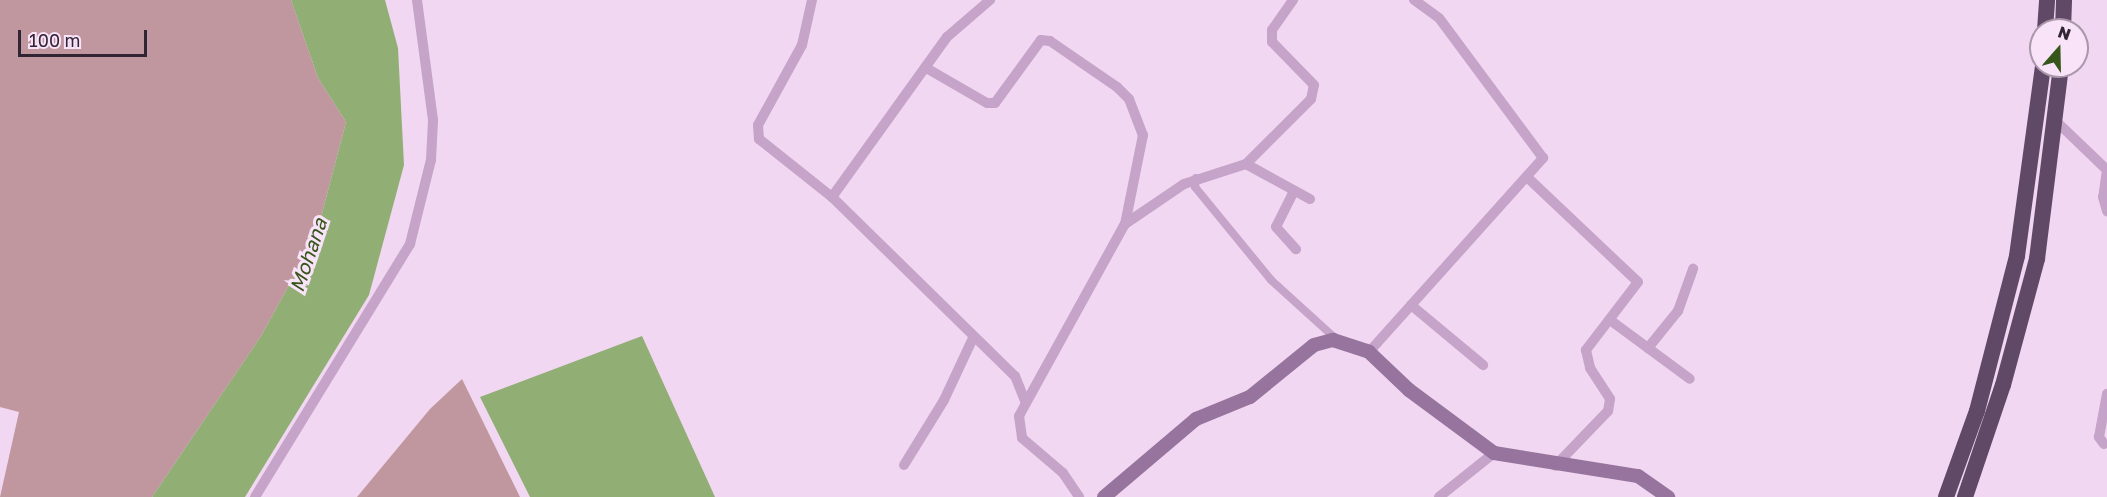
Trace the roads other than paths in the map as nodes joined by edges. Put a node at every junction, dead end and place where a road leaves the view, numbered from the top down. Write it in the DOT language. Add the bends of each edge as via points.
graph roads {
  1 [pos="417,0"];
  2 [pos="812,0"];
  3 [pos="990,0"];
  4 [pos="1293,0"];
  5 [pos="1414,0"];
  6 [pos="2047,0"];
  7 [pos="2064,0"];
  8 [pos="2046,18"];
  9 [pos="2063,18"];
  10 [pos="928,69"];
  11 [pos="2041,78"];
  12 [pos="2060,78"];
  13 [pos="2058,123"];
  14 [pos="1246,164"];
  15 [pos="1196,178"];
  16 [pos="1528,178"];
  17 [pos="1294,191"];
  18 [pos="832,197"];
  19 [pos="1310,199"];
  20 [pos="2107,211"];
  21 [pos="1125,224"];
  22 [pos="1296,249"];
  23 [pos="1693,269"];
  24 [pos="1411,305"];
  25 [pos="1610,320"];
  26 [pos="973,338"];
  27 [pos="1339,341"];
  28 [pos="1648,348"];
  29 [pos="1369,352"];
  30 [pos="1483,365"];
  31 [pos="1690,379"];
  32 [pos="2107,394"];
  33 [pos="1026,404"];
  34 [pos="2104,444"];
  35 [pos="1494,453"];
  36 [pos="904,465"];
  37 [pos="1555,466"];
  38 [pos="255,497"];
  39 [pos="1079,497"];
  40 [pos="1104,497"];
  41 [pos="1439,497"];
  42 [pos="1668,497"];
  43 [pos="1946,497"];
  44 [pos="1965,497"];
  1 -- 38 [label="street" via="433,120 431,160 410,244"];
  2 -- 18 [label="street" via="802,45 758,125 759,139"];
  3 -- 10 [label="street" via="947,37"];
  4 -- 14 [label="street" via="1272,30 1272,42 1314,85 1311,99"];
  5 -- 16 [label="street" via="1439,18 1543,158"];
  6 -- 8 [label="highway"];
  7 -- 9 [label="highway"];
  10 -- 18 [label="street"];
  10 -- 21 [label="street" via="987,103 995,103 1041,40 1050,41 1117,87 1130,99 1143,135"];
  11 -- 43 [label="highway" via="2018,256 1977,411"];
  12 -- 13 [label="highway"];
  13 -- 20 [label="street" via="2107,170 2103,197"];
  13 -- 44 [label="highway" via="2037,259 2003,385"];
  14 -- 15 [label="street"];
  14 -- 17 [label="street"];
  15 -- 21 [label="street"];
  15 -- 27 [label="street" via="1195,187 1271,280"];
  16 -- 24 [label="street"];
  16 -- 25 [label="street" via="1638,282"];
  17 -- 19 [label="street"];
  17 -- 22 [label="street" via="1276,227"];
  18 -- 26 [label="street"];
  21 -- 33 [label="street"];
  23 -- 28 [label="street" via="1678,311"];
  24 -- 29 [label="street"];
  24 -- 30 [label="street"];
  25 -- 28 [label="street"];
  25 -- 37 [label="street" via="1586,350 1590,368 1610,399 1608,411"];
  26 -- 33 [label="street" via="1016,376"];
  26 -- 36 [label="street" via="945,400"];
  27 -- 29 [label="main road"];
  27 -- 40 [label="main road" via="1320,342 1250,397 1196,419"];
  28 -- 31 [label="street"];
  29 -- 35 [label="main road" via="1409,390"];
  32 -- 34 [label="street" via="2099,437"];
  33 -- 39 [label="street" via="1019,416 1022,438 1063,473"];
  35 -- 37 [label="main road"];
  35 -- 41 [label="street"];
  37 -- 42 [label="main road" via="1638,476"];
}
